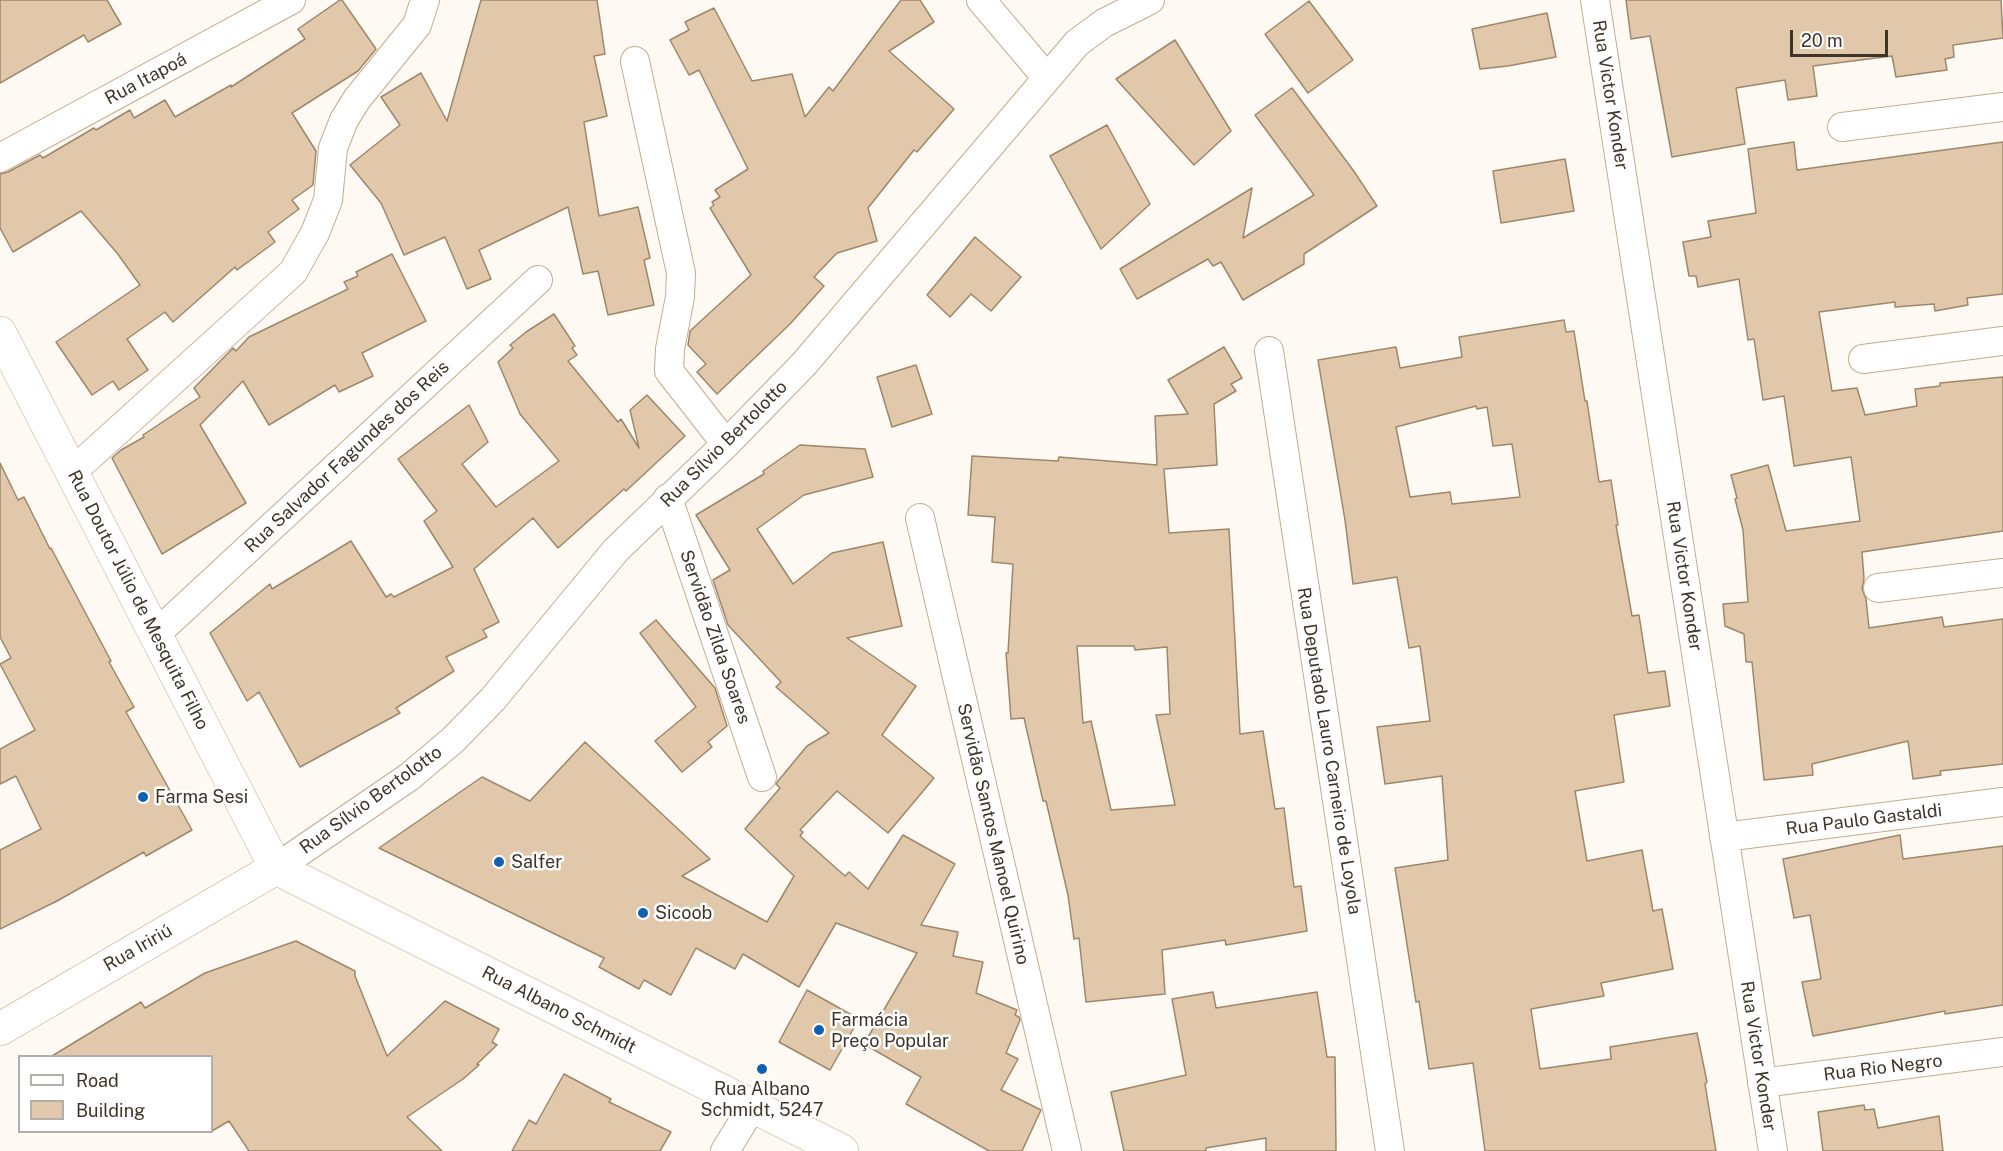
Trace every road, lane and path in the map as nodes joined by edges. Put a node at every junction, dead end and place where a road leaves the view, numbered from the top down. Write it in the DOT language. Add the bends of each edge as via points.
graph roads {
  1 [pos="291,0"];
  2 [pos="425,0"];
  3 [pos="981,0"];
  4 [pos="1150,0"];
  5 [pos="1595,0"];
  6 [pos="635,61"];
  7 [pos="1047,78"];
  8 [pos="2003,107"];
  9 [pos="1842,127"];
  10 [pos="0,158"];
  11 [pos="537,280"];
  12 [pos="0,333"];
  13 [pos="2003,342"];
  14 [pos="1269,351"];
  15 [pos="1863,359"];
  16 [pos="726,444"];
  17 [pos="72,472"];
  18 [pos="668,498"];
  19 [pos="920,518"];
  20 [pos="2003,573"];
  21 [pos="1878,588"];
  22 [pos="156,634"];
  23 [pos="762,777"];
  24 [pos="2003,802"];
  25 [pos="1724,837"];
  26 [pos="276,868"];
  27 [pos="0,1029"];
  28 [pos="2003,1052"];
  29 [pos="1762,1083"];
  30 [pos="752,1107"];
  31 [pos="725,1151"];
  32 [pos="842,1151"];
  33 [pos="1067,1151"];
  34 [pos="1390,1151"];
  35 [pos="1773,1151"];
  1 -- 10 [label="street, Rua Itapoá"];
  2 -- 17 [label="street" via="417,25 344,120 333,148 328,200 293,272"];
  3 -- 7 [label="street"];
  4 -- 7 [label="street, Rua Sílvio Bertolotto" via="1104,23 1077,43"];
  5 -- 25 [label="street, Rua Victor Konder"];
  6 -- 16 [label="street" via="681,273 669,371"];
  7 -- 16 [label="street, Rua Sílvio Bertolotto" via="804,364"];
  8 -- 9 [label="street"];
  11 -- 22 [label="street, Rua Salvador Fagundes dos Reis"];
  12 -- 17 [label="main road, Rua Doutor Júlio de Mesquita Filho"];
  13 -- 15 [label="street"];
  14 -- 34 [label="street, Rua Deputado Lauro Carneiro de Loyola"];
  16 -- 18 [label="street, Rua Sílvio Bertolotto"];
  17 -- 22 [label="main road, Rua Doutor Júlio de Mesquita Filho"];
  18 -- 23 [label="street, Servidão Zilda Soares"];
  18 -- 26 [label="street, Rua Sílvio Bertolotto" via="616,550 493,699 453,740 409,777"];
  19 -- 33 [label="street, Servidão Santos Manoel Quirino"];
  20 -- 21 [label="street"];
  22 -- 26 [label="main road, Rua Doutor Júlio de Mesquita Filho"];
  24 -- 25 [label="street, Rua Paulo Gastaldi"];
  25 -- 29 [label="street, Rua Victor Konder"];
  26 -- 27 [label="main road, Rua Iririú"];
  26 -- 30 [label="main road, Rua Albano Schmidt"];
  28 -- 29 [label="street, Rua Rio Negro"];
  29 -- 35 [label="street, Rua Victor Konder"];
  30 -- 31 [label="street"];
  30 -- 32 [label="main road, Rua Albano Schmidt"];
}
